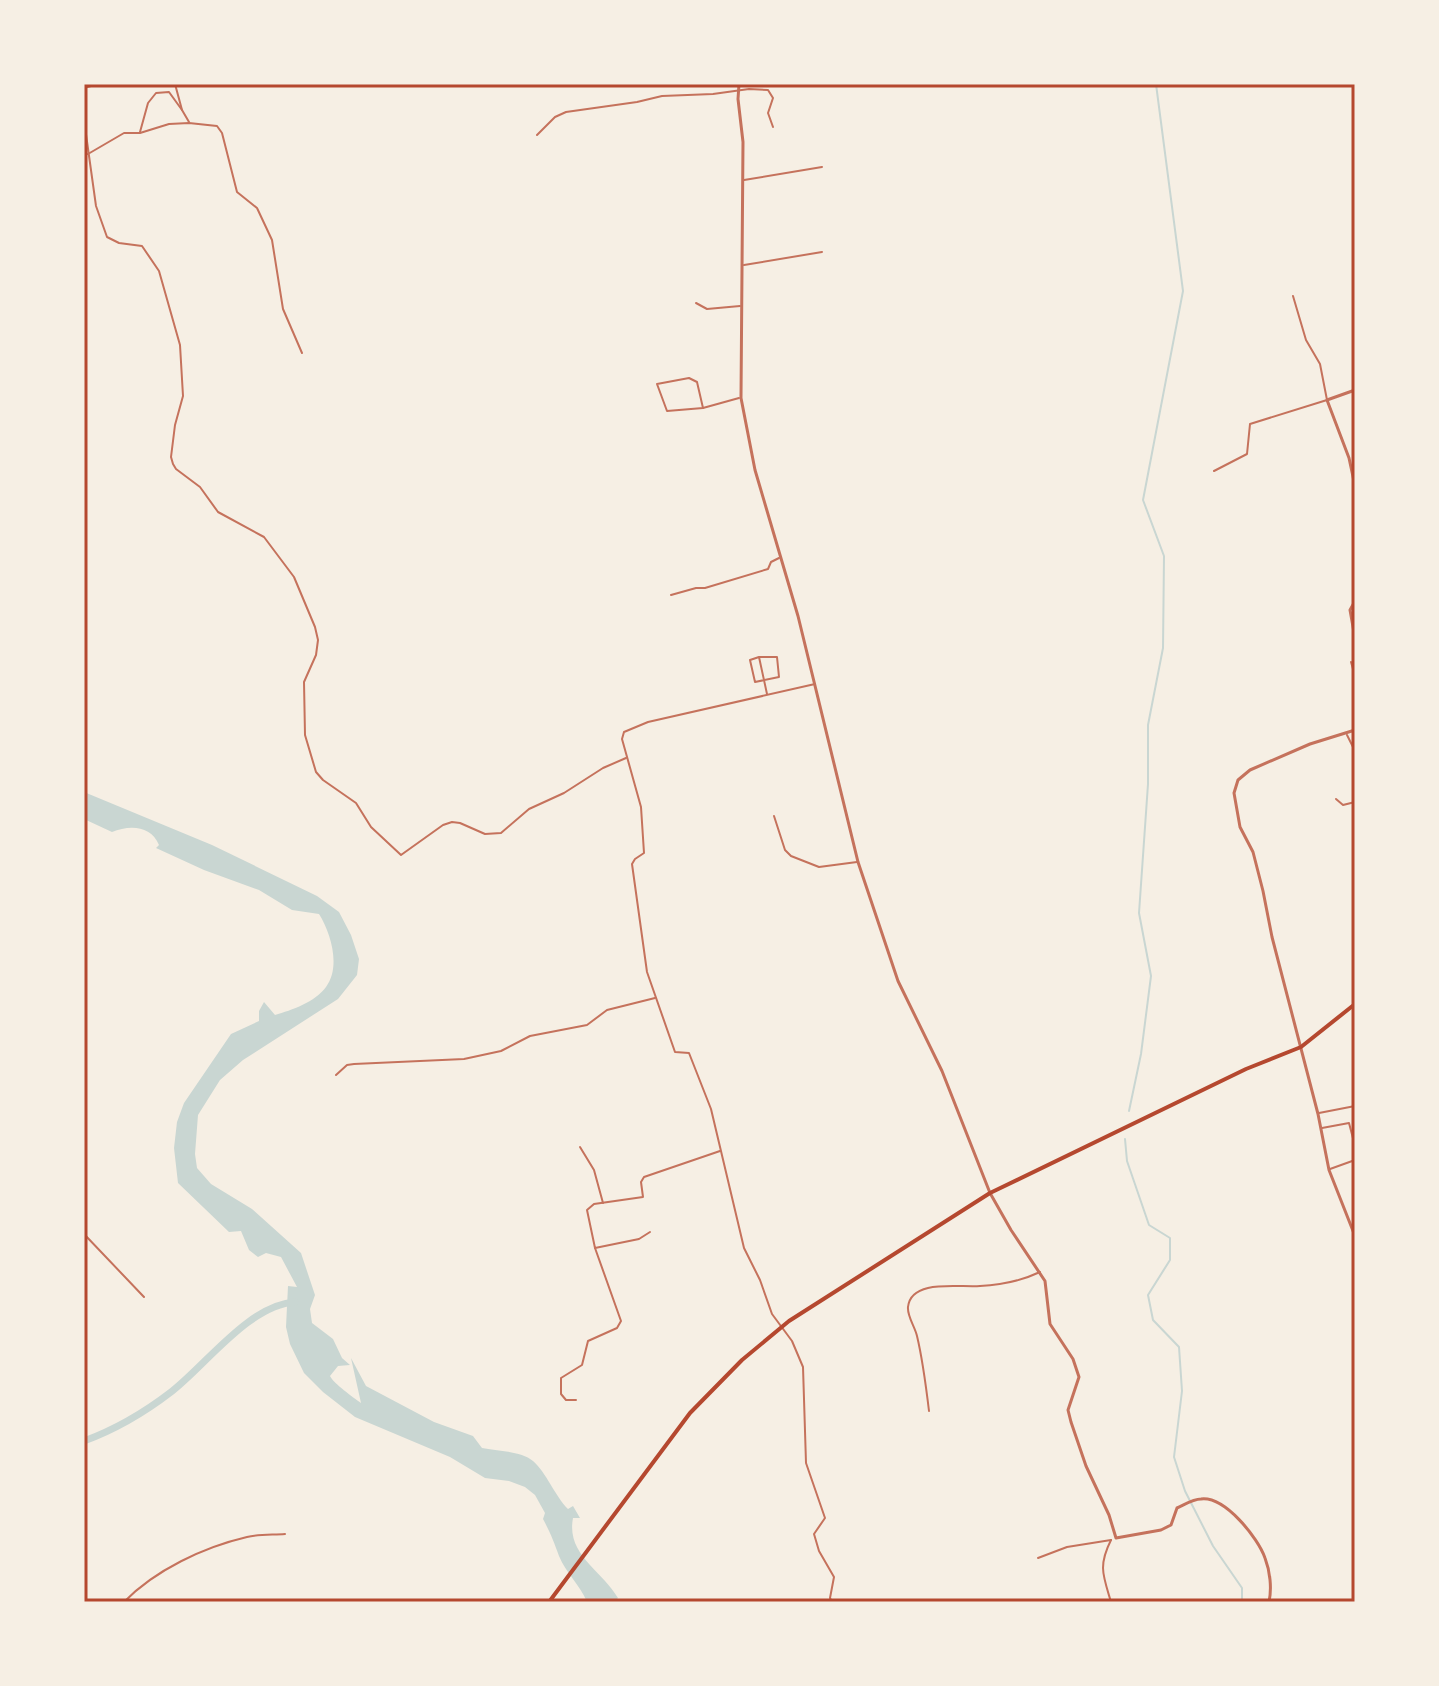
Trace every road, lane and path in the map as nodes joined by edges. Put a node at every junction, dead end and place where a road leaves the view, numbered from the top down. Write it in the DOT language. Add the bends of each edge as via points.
graph roads {
  1 [pos="98,84"];
  2 [pos="175,84"];
  3 [pos="738,86"];
  4 [pos="84,88"];
  5 [pos="182,110"];
  6 [pos="84,120"];
  7 [pos="189,123"];
  8 [pos="773,127"];
  9 [pos="140,133"];
  10 [pos="537,135"];
  11 [pos="88,154"];
  12 [pos="822,167"];
  13 [pos="743,180"];
  14 [pos="822,252"];
  15 [pos="742,266"];
  16 [pos="1293,296"];
  17 [pos="696,303"];
  18 [pos="740,306"];
  19 [pos="302,353"];
  20 [pos="1355,390"];
  21 [pos="741,398"];
  22 [pos="1327,400"];
  23 [pos="703,408"];
  24 [pos="1214,471"];
  25 [pos="1355,486"];
  26 [pos="781,557"];
  27 [pos="671,595"];
  28 [pos="1355,601"];
  29 [pos="1355,638"];
  30 [pos="759,657"];
  31 [pos="1351,662"];
  32 [pos="1355,676"];
  33 [pos="764,680"];
  34 [pos="815,684"];
  35 [pos="767,695"];
  36 [pos="1355,730"];
  37 [pos="1346,734"];
  38 [pos="1355,751"];
  39 [pos="626,758"];
  40 [pos="1336,799"];
  41 [pos="1355,802"];
  42 [pos="774,816"];
  43 [pos="858,862"];
  44 [pos="656,998"];
  45 [pos="1355,1004"];
  46 [pos="1301,1047"];
  47 [pos="336,1075"];
  48 [pos="1355,1106"];
  49 [pos="1318,1114"];
  50 [pos="1321,1128"];
  51 [pos="1355,1146"];
  52 [pos="580,1147"];
  53 [pos="721,1150"];
  54 [pos="1355,1160"];
  55 [pos="1329,1170"];
  56 [pos="990,1193"];
  57 [pos="603,1203"];
  58 [pos="650,1232"];
  59 [pos="84,1234"];
  60 [pos="1355,1236"];
  61 [pos="595,1248"];
  62 [pos="1040,1272"];
  63 [pos="144,1297"];
  64 [pos="782,1327"];
  65 [pos="576,1400"];
  66 [pos="929,1411"];
  67 [pos="285,1534"];
  68 [pos="1113,1539"];
  69 [pos="1038,1558"];
  70 [pos="124,1602"];
  71 [pos="549,1602"];
  72 [pos="832,1602"];
  73 [pos="1111,1602"];
  74 [pos="1269,1602"];
  1 -- 4 [label="street"];
  2 -- 5 [label="street"];
  3 -- 8 [label="street" via="771,93 768,115"];
  3 -- 10 [label="street" via="713,94 662,96 566,112"];
  3 -- 13 [label="street"];
  5 -- 7 [label="street"];
  5 -- 9 [label="street" via="169,92 156,93"];
  6 -- 11 [label="street"];
  7 -- 9 [label="street"];
  7 -- 19 [label="street" via="214,125 222,133 237,192 257,208 272,240 283,309"];
  9 -- 11 [label="street" via="117,136"];
  11 -- 39 [label="street" via="107,237 142,246 152,257 178,334 183,396 171,457 176,469 200,487 218,512 273,546 294,577 315,627 316,655 304,682 305,724 308,750 323,780 356,803 371,827 401,855 452,822 485,834 501,833 529,809"];
  12 -- 13 [label="street"];
  13 -- 15 [label="street"];
  14 -- 15 [label="street"];
  15 -- 18 [label="street"];
  16 -- 22 [label="street" via="1306,340 1320,364"];
  17 -- 18 [label="street" via="707,309"];
  18 -- 21 [label="street"];
  20 -- 22 [label="street"];
  21 -- 23 [label="street"];
  21 -- 26 [label="street"];
  22 -- 24 [label="street" via="1250,424 1247,454"];
  22 -- 25 [label="street"];
  23 -- 23 [label="street" via="667,411 657,384 694,379"];
  26 -- 27 [label="street" via="768,569"];
  26 -- 34 [label="street"];
  28 -- 29 [label="street" via="1350,610"];
  30 -- 33 [label="street"];
  30 -- 33 [label="street" via="750,660 753,682"];
  30 -- 33 [label="street" via="777,657 780,675"];
  31 -- 32 [label="street"];
  33 -- 35 [label="street"];
  34 -- 35 [label="street"];
  34 -- 43 [label="street"];
  35 -- 39 [label="street" via="629,728 622,739"];
  36 -- 37 [label="street"];
  37 -- 38 [label="street"];
  37 -- 46 [label="street" via="1250,770 1235,787 1240,827 1254,857"];
  39 -- 44 [label="street" via="643,816 644,853 632,864 642,945"];
  40 -- 41 [label="street" via="1343,805"];
  42 -- 43 [label="street" via="791,856 819,867"];
  43 -- 56 [label="street" via="909,1009 942,1071"];
  44 -- 47 [label="street" via="607,1010 579,1027 530,1036 501,1051 464,1059 347,1065"];
  44 -- 53 [label="street" via="675,1052 690,1055"];
  45 -- 46 [label="main road"];
  46 -- 49 [label="street"];
  46 -- 56 [label="main road"];
  48 -- 49 [label="street"];
  49 -- 50 [label="street"];
  50 -- 51 [label="street" via="1349,1123"];
  50 -- 55 [label="street"];
  52 -- 57 [label="street" via="594,1170"];
  53 -- 57 [label="street" via="644,1177 643,1197"];
  53 -- 64 [label="street" via="744,1248"];
  54 -- 55 [label="street"];
  55 -- 60 [label="street"];
  56 -- 62 [label="street"];
  56 -- 64 [label="main road"];
  57 -- 61 [label="street" via="587,1210"];
  58 -- 61 [label="street"];
  59 -- 63 [label="street"];
  61 -- 65 [label="street" via="621,1321 588,1341 582,1365 561,1378 561,1394"];
  62 -- 66 [label="street" via="980,1286 925,1288 912,1297 909,1313"];
  62 -- 68 [label="street" via="1050,1324 1079,1377 1068,1410 1109,1515"];
  64 -- 71 [label="main road" via="690,1413"];
  64 -- 72 [label="street" via="803,1367 806,1463 825,1518 814,1534 834,1577"];
  67 -- 70 [label="street" via="250,1536 214,1547 180,1563"];
  68 -- 69 [label="street"];
  68 -- 73 [label="street" via="1101,1568"];
  68 -- 74 [label="street" via="1161,1530 1171,1525 1177,1508 1210,1500 1241,1522 1259,1546 1268,1566"];
}
